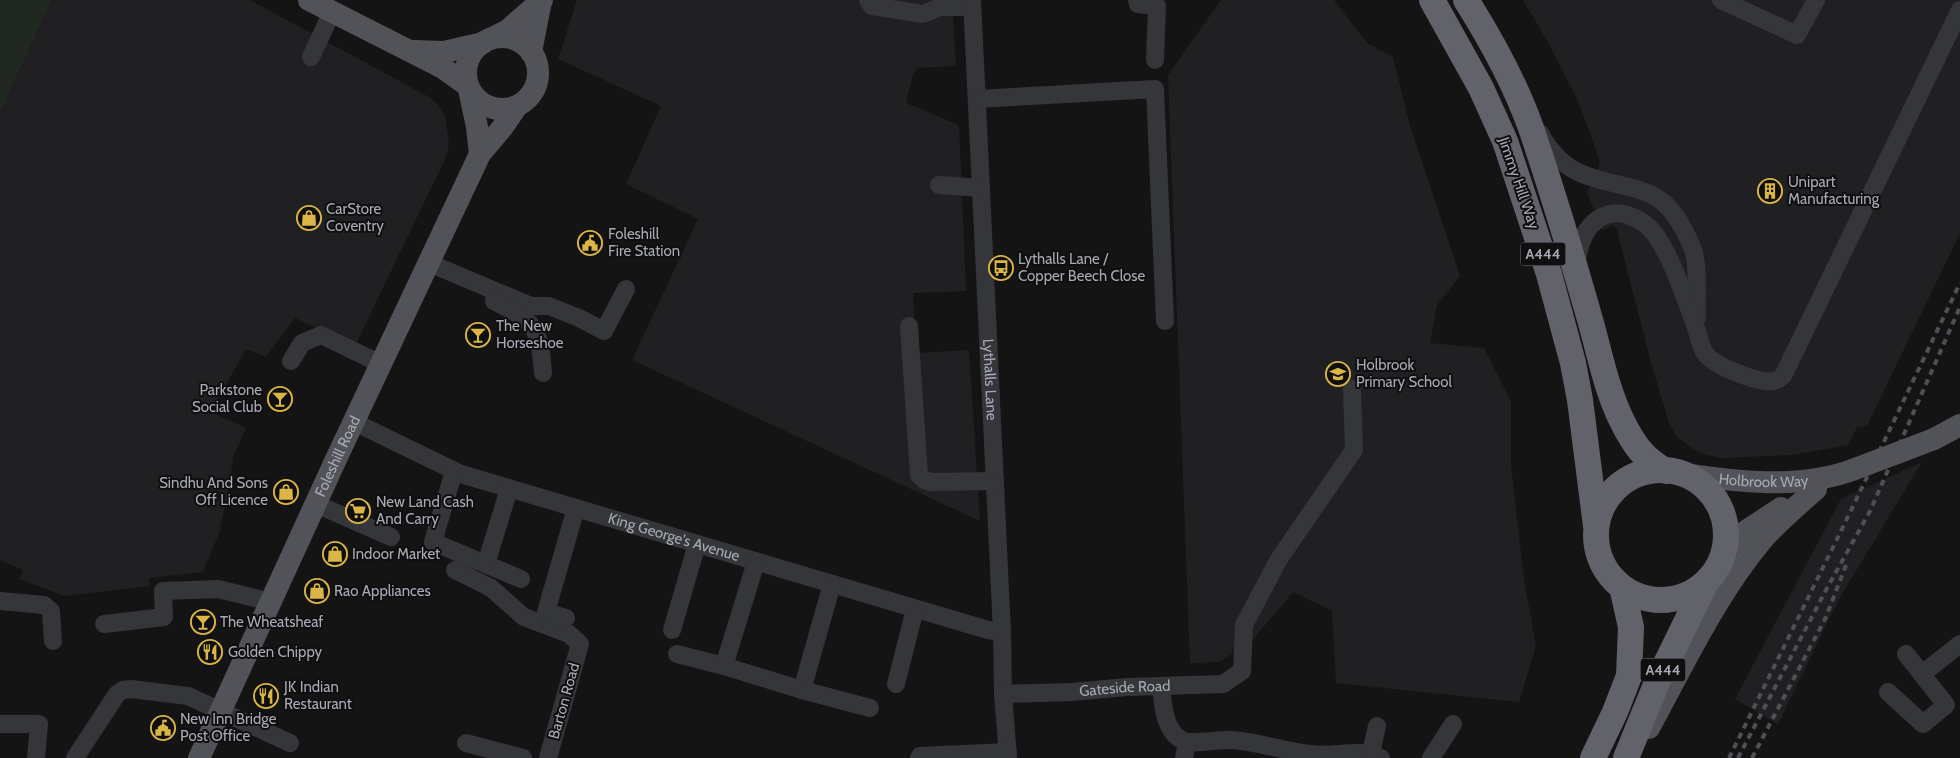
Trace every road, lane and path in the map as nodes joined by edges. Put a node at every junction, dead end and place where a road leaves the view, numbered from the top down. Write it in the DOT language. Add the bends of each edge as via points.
graph roads {
  1 [pos="309,0"];
  2 [pos="868,0"];
  3 [pos="1137,0"];
  4 [pos="1432,0"];
  5 [pos="1466,0"];
  6 [pos="1721,0"];
  7 [pos="1816,0"];
  8 [pos="542,1"];
  9 [pos="972,4"];
  10 [pos="1960,10"];
  11 [pos="332,12"];
  12 [pos="485,42"];
  13 [pos="409,51"];
  14 [pos="531,52"];
  15 [pos="311,57"];
  16 [pos="1155,60"];
  17 [pos="1506,72"];
  18 [pos="468,87"];
  19 [pos="977,99"];
  20 [pos="517,106"];
  21 [pos="480,154"];
  22 [pos="939,185"];
  23 [pos="981,188"];
  24 [pos="426,268"];
  25 [pos="1577,274"];
  26 [pos="626,289"];
  27 [pos="1165,321"];
  28 [pos="909,326"];
  29 [pos="1697,330"];
  30 [pos="291,361"];
  31 [pos="381,364"];
  32 [pos="543,373"];
  33 [pos="1352,390"];
  34 [pos="354,422"];
  35 [pos="1960,426"];
  36 [pos="1852,470"];
  37 [pos="454,471"];
  38 [pos="1672,472"];
  39 [pos="995,481"];
  40 [pos="510,488"];
  41 [pos="1816,489"];
  42 [pos="316,504"];
  43 [pos="576,508"];
  44 [pos="1596,526"];
  45 [pos="391,537"];
  46 [pos="697,544"];
  47 [pos="1724,550"];
  48 [pos="756,562"];
  49 [pos="486,564"];
  50 [pos="455,570"];
  51 [pos="521,579"];
  52 [pos="832,584"];
  53 [pos="1705,584"];
  54 [pos="1622,587"];
  55 [pos="0,602"];
  56 [pos="271,602"];
  57 [pos="915,609"];
  58 [pos="566,618"];
  59 [pos="104,624"];
  60 [pos="672,630"];
  61 [pos="1002,632"];
  62 [pos="53,641"];
  63 [pos="1960,644"];
  64 [pos="677,654"];
  65 [pos="1906,654"];
  66 [pos="724,666"];
  67 [pos="1922,674"];
  68 [pos="896,684"];
  69 [pos="1161,687"];
  70 [pos="802,690"];
  71 [pos="1888,692"];
  72 [pos="1003,694"];
  73 [pos="870,708"];
  74 [pos="220,712"];
  75 [pos="0,724"];
  76 [pos="1453,724"];
  77 [pos="1377,726"];
  78 [pos="290,743"];
  79 [pos="466,743"];
  80 [pos="1186,750"];
  81 [pos="1008,755"];
  82 [pos="1376,756"];
  83 [pos="36,758"];
  84 [pos="75,758"];
  85 [pos="199,758"];
  86 [pos="523,758"];
  87 [pos="548,758"];
  88 [pos="919,758"];
  89 [pos="1431,758"];
  90 [pos="1593,758"];
  91 [pos="1626,758"];
  92 [pos="1632,758"];
  1 -- 11 [label="main road"];
  2 -- 9 [label="street" via="872,6 923,14 940,7"];
  3 -- 16 [label="street" via="1138,4 1157,6"];
  4 -- 44 [label="highway, Jimmy Hill Way / A444" via="1481,88 1505,141 1549,274 1580,400"];
  5 -- 17 [label="highway, Jimmy Hill Way / A444"];
  6 -- 7 [label="street" via="1797,35"];
  8 -- 12 [label="main road" via="508,30"];
  8 -- 14 [label="main road"];
  9 -- 19 [label="street, Lythalls Lane"];
  10 -- 29 [label="street" via="1783,376 1767,382 1738,374 1704,353"];
  11 -- 13 [label="main road"];
  11 -- 15 [label="street"];
  12 -- 13 [label="main road" via="444,52"];
  12 -- 14 [label="main road" via="506,37 519,41"];
  12 -- 18 [label="main road" via="469,58 466,68"];
  13 -- 18 [label="main road" via="442,68"];
  14 -- 20 [label="main road" via="538,74 536,86 530,96"];
  17 -- 25 [label="highway, Jimmy Hill Way / A444" via="1530,126"];
  17 -- 29 [label="street" via="1546,144 1557,157 1595,179 1638,189 1659,198 1674,212 1694,253"];
  18 -- 20 [label="main road" via="482,104 496,109"];
  18 -- 21 [label="main road"];
  19 -- 23 [label="street, Lythalls Lane"];
  19 -- 27 [label="street" via="1155,89"];
  20 -- 21 [label="main road, Foleshill Road"];
  21 -- 24 [label="main road, Foleshill Road"];
  22 -- 23 [label="street"];
  23 -- 39 [label="street, Lythalls Lane"];
  24 -- 26 [label="street" via="531,306 549,306 604,331"];
  24 -- 31 [label="main road, Foleshill Road"];
  24 -- 32 [label="street" via="524,317 540,344"];
  25 -- 29 [label="street" via="1578,252 1588,228 1608,214 1632,216 1655,234 1670,262"];
  25 -- 38 [label="highway, Jimmy Hill Way / A444" via="1621,419 1644,456 1653,465"];
  28 -- 39 [label="street" via="919,475 931,482"];
  30 -- 31 [label="street" via="302,343 321,335"];
  31 -- 34 [label="main road, Foleshill Road"];
  33 -- 69 [label="street, Gateside Road" via="1354,450 1279,559 1244,625 1242,671 1223,684"];
  34 -- 37 [label="street, King George's Avenue"];
  34 -- 42 [label="main road, Foleshill Road"];
  35 -- 36 [label="main road, Holbrook Way, bridge"];
  36 -- 38 [label="main road, Holbrook Way" via="1787,482"];
  36 -- 41 [label="main road, Holbrook Way"];
  37 -- 40 [label="street, King George's Avenue"];
  37 -- 49 [label="street" via="433,542"];
  38 -- 44 [label="highway" via="1636,475 1613,491"];
  38 -- 47 [label="highway" via="1699,482 1715,498 1724,518"];
  39 -- 61 [label="street, Lythalls Lane"];
  40 -- 43 [label="street, King George's Avenue"];
  40 -- 49 [label="street"];
  41 -- 47 [label="main road, Holbrook Way" via="1771,514"];
  41 -- 92 [label="main road" via="1765,538 1738,573 1712,613"];
  42 -- 45 [label="street"];
  42 -- 56 [label="main road, Foleshill Road"];
  43 -- 46 [label="street, King George's Avenue"];
  43 -- 58 [label="street" via="546,612"];
  44 -- 54 [label="highway" via="1597,549 1606,570"];
  46 -- 48 [label="street, King George's Avenue"];
  46 -- 60 [label="street"];
  47 -- 53 [label="highway" via="1719,566"];
  48 -- 52 [label="street, King George's Avenue"];
  48 -- 66 [label="street"];
  49 -- 51 [label="street"];
  50 -- 87 [label="street, Barton Road" via="492,588 524,617 569,634 580,644"];
  52 -- 57 [label="street, King George's Avenue"];
  52 -- 70 [label="street"];
  53 -- 54 [label="highway" via="1678,599 1661,600 1630,593"];
  53 -- 91 [label="highway, A444" via="1658,680"];
  54 -- 90 [label="highway, A444" via="1631,627 1629,676"];
  55 -- 62 [label="street" via="44,605 51,611"];
  56 -- 59 [label="street" via="218,589 163,591 164,617"];
  56 -- 74 [label="main road, Foleshill Road"];
  57 -- 61 [label="street, King George's Avenue"];
  57 -- 68 [label="street"];
  61 -- 72 [label="street, Lythalls Lane"];
  63 -- 67 [label="street"];
  64 -- 66 [label="street"];
  65 -- 67 [label="street"];
  66 -- 70 [label="street"];
  67 -- 71 [label="street" via="1946,705 1923,724"];
  69 -- 72 [label="street, Gateside Road"];
  69 -- 80 [label="street" via="1169,726"];
  70 -- 73 [label="street"];
  72 -- 81 [label="street, Lythalls Lane"];
  74 -- 78 [label="street"];
  74 -- 84 [label="street" via="188,696 123,690 117,694"];
  74 -- 85 [label="main road, Foleshill Road"];
  75 -- 83 [label="street" via="39,724"];
  76 -- 89 [label="street"];
  77 -- 82 [label="street"];
  79 -- 86 [label="street"];
  80 -- 82 [label="street" via="1216,740 1233,740 1313,755"];
  81 -- 88 [label="street"];
}
